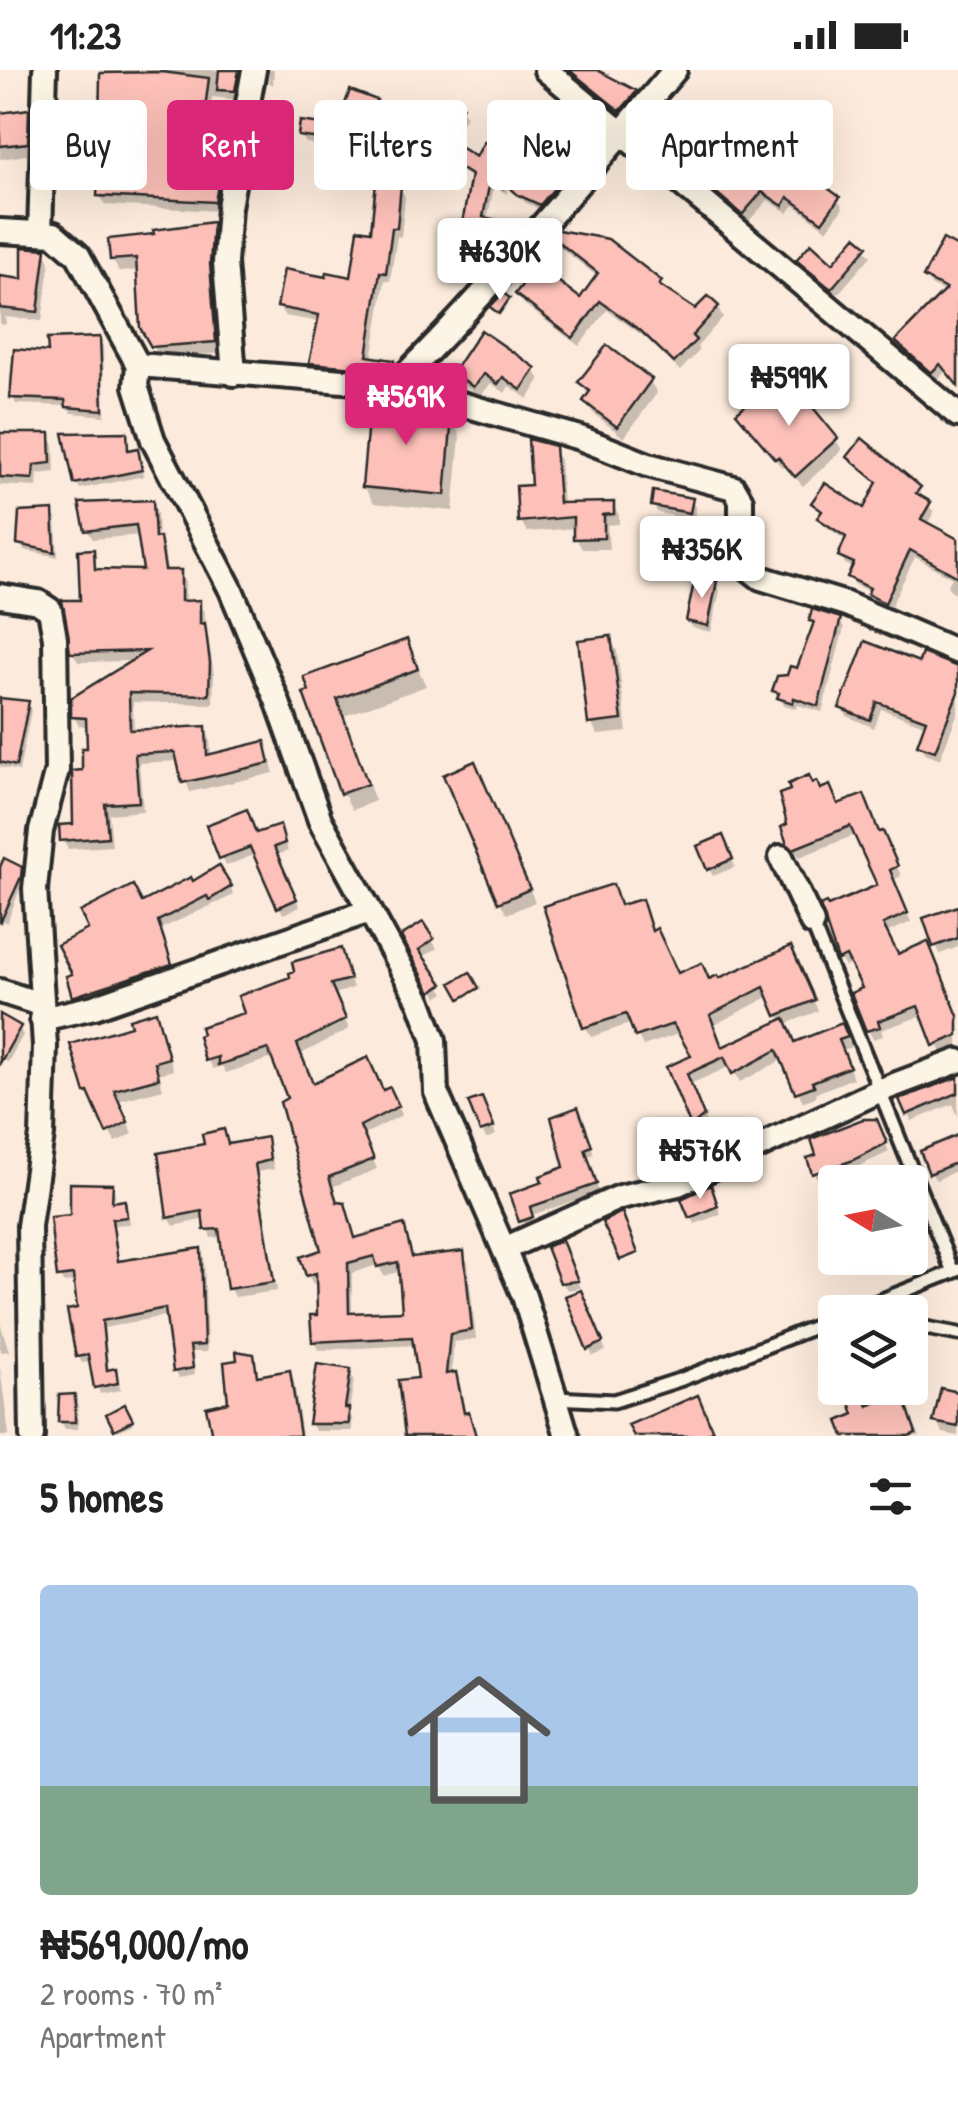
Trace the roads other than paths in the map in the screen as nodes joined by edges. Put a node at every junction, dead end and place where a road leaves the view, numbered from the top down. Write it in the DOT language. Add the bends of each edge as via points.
graph roads {
  1 [pos="45,70"];
  2 [pos="254,70"];
  3 [pos="546,70"];
  4 [pos="675,70"];
  5 [pos="621,133"];
  6 [pos="0,231"];
  7 [pos="40,233"];
  8 [pos="138,365"];
  9 [pos="234,374"];
  10 [pos="395,385"];
  11 [pos="958,415"];
  12 [pos="0,596"];
  13 [pos="958,652"];
  14 [pos="781,857"];
  15 [pos="369,911"];
  16 [pos="812,923"];
  17 [pos="0,991"];
  18 [pos="41,1011"];
  19 [pos="958,1061"];
  20 [pos="882,1090"];
  21 [pos="504,1249"];
  22 [pos="956,1271"];
  23 [pos="894,1295"];
  24 [pos="818,1326"];
  25 [pos="928,1328"];
  26 [pos="958,1334"];
  27 [pos="556,1398"];
  28 [pos="32,1436"];
  29 [pos="567,1436"];
  1 -- 7 [label="street"];
  2 -- 9 [label="street" via="225,263"];
  3 -- 5 [label="street"];
  4 -- 5 [label="street"];
  5 -- 10 [label="street" via="446,336"];
  5 -- 11 [label="street"];
  6 -- 7 [label="street"];
  7 -- 8 [label="street" via="54,234 78,255"];
  8 -- 9 [label="street"];
  8 -- 15 [label="street" via="136,386 153,440 231,590 320,820"];
  9 -- 10 [label="street"];
  10 -- 13 [label="street" via="734,488 741,500 740,550 761,578 846,604"];
  12 -- 18 [label="street" via="50,610 55,638 57,770 35,889"];
  14 -- 16 [label="street"];
  15 -- 18 [label="street" via="94,1007"];
  15 -- 21 [label="street" via="420,1002 434,1040 436,1092"];
  16 -- 20 [label="lane"];
  17 -- 18 [label="street"];
  18 -- 28 [label="street" via="42,1135 29,1226"];
  19 -- 20 [label="street"];
  20 -- 21 [label="street" via="678,1184 620,1198"];
  20 -- 22 [label="lane"];
  21 -- 27 [label="street"];
  22 -- 23 [label="lane"];
  24 -- 27 [label="lane" via="614,1401"];
  25 -- 26 [label="lane"];
  27 -- 29 [label="street"];
}
